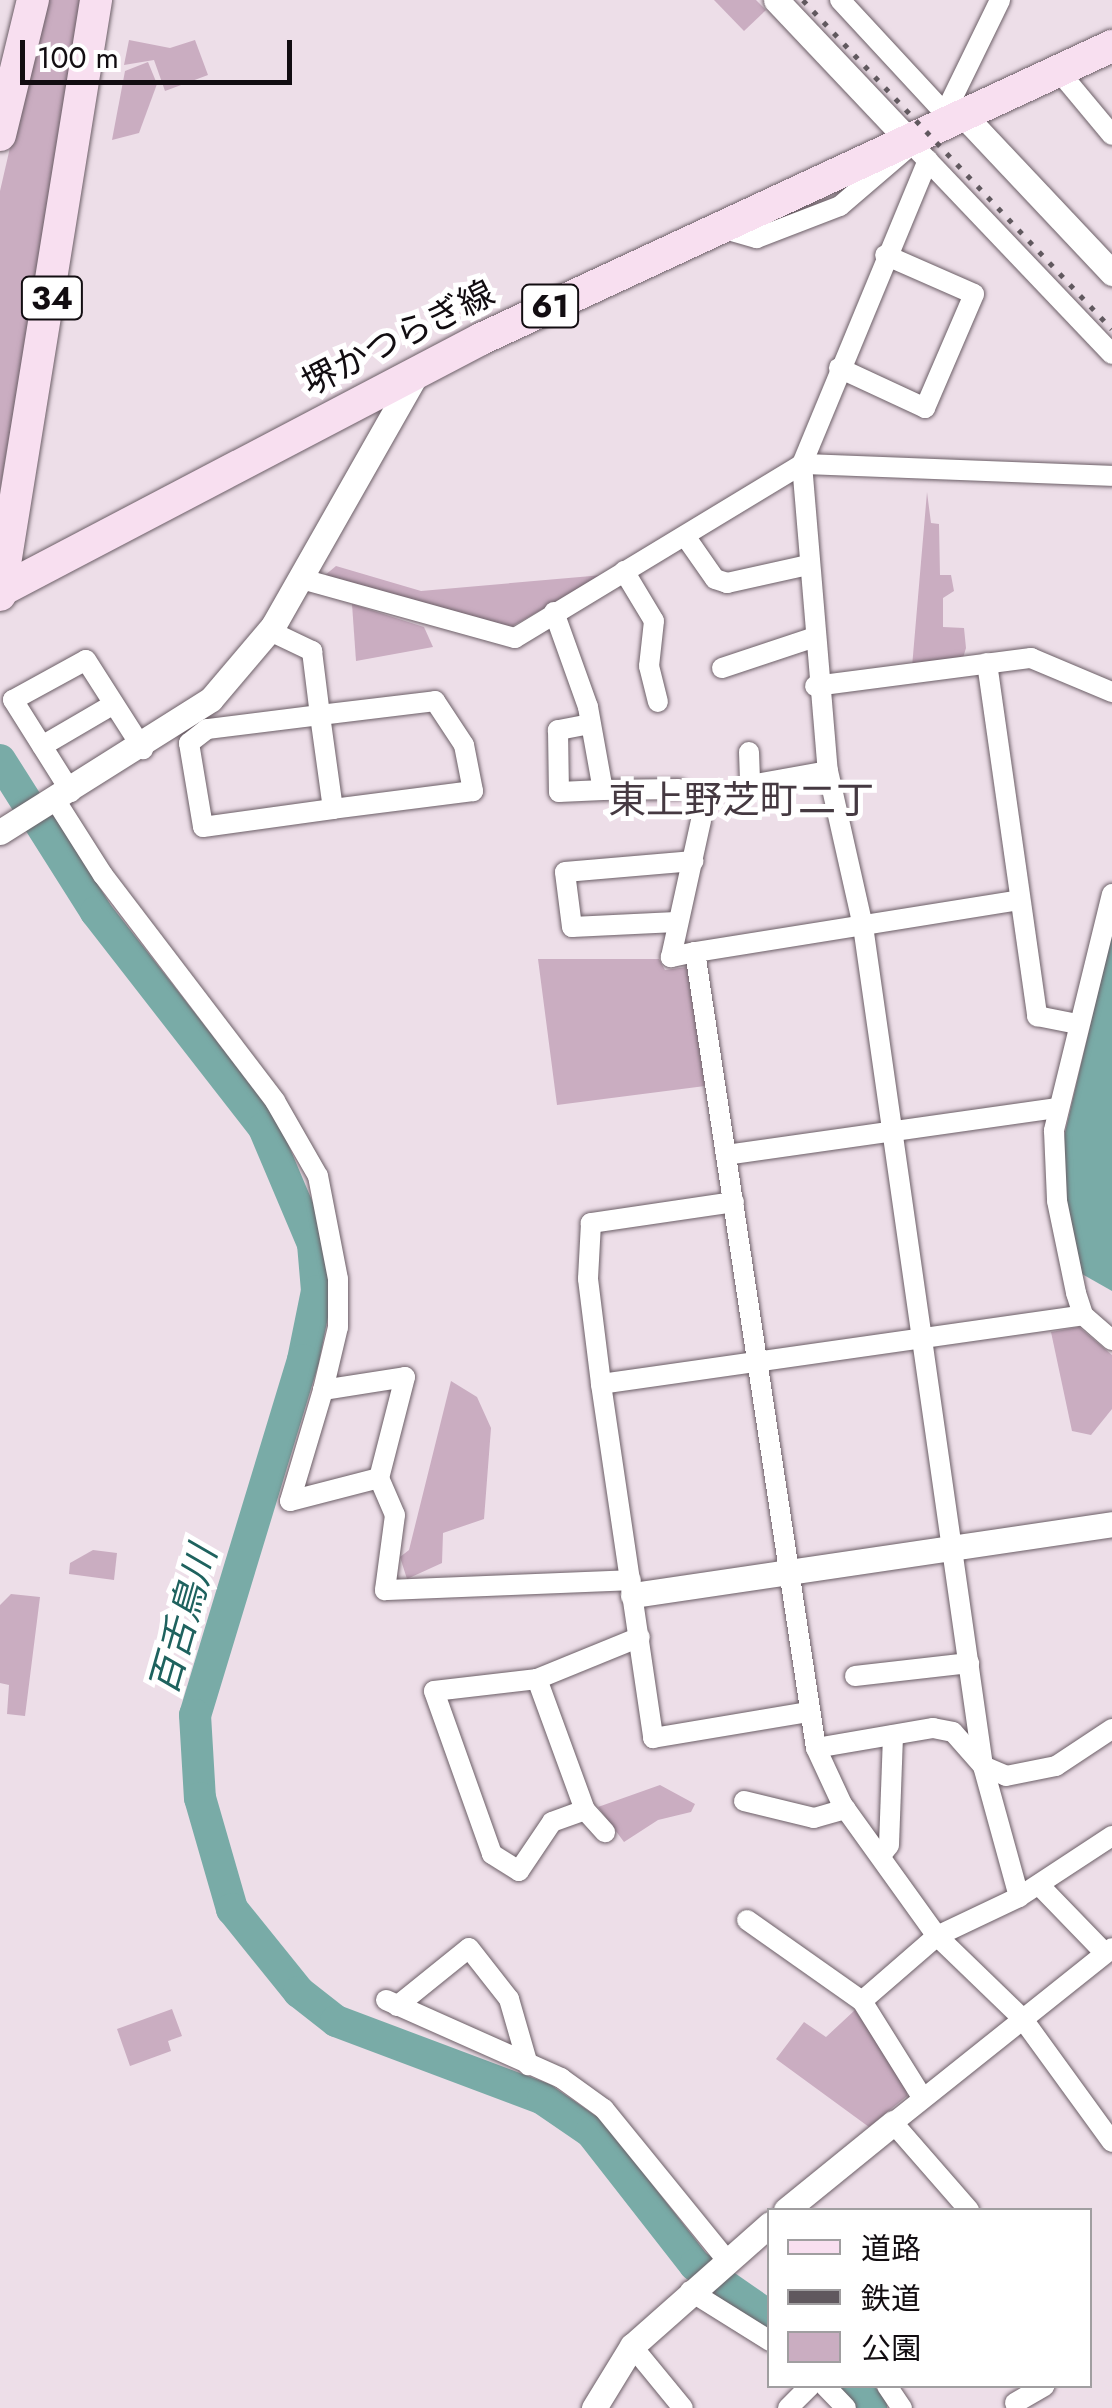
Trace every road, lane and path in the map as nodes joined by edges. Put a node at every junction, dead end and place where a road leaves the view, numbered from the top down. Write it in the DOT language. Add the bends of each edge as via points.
graph roads {
  1 [pos="33,0"];
  2 [pos="96,0"];
  3 [pos="110,0"];
  4 [pos="776,0"];
  5 [pos="840,0"];
  6 [pos="1000,0"];
  7 [pos="1108,53"];
  8 [pos="1062,75"];
  9 [pos="87,86"];
  10 [pos="956,119"];
  11 [pos="1112,135"];
  12 [pos="0,136"];
  13 [pos="920,152"];
  14 [pos="885,256"];
  15 [pos="1112,273"];
  16 [pos="1112,354"];
  17 [pos="839,368"];
  18 [pos="418,370"];
  19 [pos="802,464"];
  20 [pos="1112,476"];
  21 [pos="685,536"];
  22 [pos="808,566"];
  23 [pos="624,571"];
  24 [pos="302,579"];
  25 [pos="0,592"];
  26 [pos="554,612"];
  27 [pos="270,630"];
  28 [pos="812,638"];
  29 [pos="987,663"];
  30 [pos="722,668"];
  31 [pos="815,686"];
  32 [pos="1112,692"];
  33 [pos="658,702"];
  34 [pos="114,704"];
  35 [pos="320,715"];
  36 [pos="590,724"];
  37 [pos="42,746"];
  38 [pos="142,748"];
  39 [pos="749,752"];
  40 [pos="828,771"];
  41 [pos="679,789"];
  42 [pos="602,790"];
  43 [pos="59,799"];
  44 [pos="333,809"];
  45 [pos="701,820"];
  46 [pos="8,828"];
  47 [pos="694,861"];
  48 [pos="1112,894"];
  49 [pos="1020,900"];
  50 [pos="676,922"];
  51 [pos="863,926"];
  52 [pos="695,952"];
  53 [pos="1077,1024"];
  54 [pos="1055,1108"];
  55 [pos="895,1131"];
  56 [pos="726,1155"];
  57 [pos="734,1202"];
  58 [pos="1083,1316"];
  59 [pos="926,1340"];
  60 [pos="1112,1340"];
  61 [pos="757,1362"];
  62 [pos="601,1384"];
  63 [pos="323,1390"];
  64 [pos="379,1478"];
  65 [pos="1112,1524"];
  66 [pos="955,1545"];
  67 [pos="788,1571"];
  68 [pos="632,1587"];
  69 [pos="640,1638"];
  70 [pos="970,1663"];
  71 [pos="855,1676"];
  72 [pos="538,1678"];
  73 [pos="808,1712"];
  74 [pos="1112,1729"];
  75 [pos="894,1736"];
  76 [pos="816,1748"];
  77 [pos="983,1766"];
  78 [pos="744,1801"];
  79 [pos="846,1809"];
  80 [pos="585,1810"];
  81 [pos="605,1832"];
  82 [pos="1112,1836"];
  83 [pos="882,1854"];
  84 [pos="1039,1885"];
  85 [pos="1019,1897"];
  86 [pos="747,1920"];
  87 [pos="937,1936"];
  88 [pos="1108,1951"];
  89 [pos="862,2000"];
  90 [pos="1022,2018"];
  91 [pos="528,2064"];
  92 [pos="922,2096"];
  93 [pos="893,2123"];
  94 [pos="1112,2142"];
  95 [pos="788,2208"];
  96 [pos="968,2208"];
  97 [pos="767,2226"];
  98 [pos="721,2264"];
  99 [pos="692,2289"];
  100 [pos="767,2340"];
  101 [pos="632,2346"];
  102 [pos="808,2388"];
  103 [pos="827,2388"];
  104 [pos="1039,2388"];
  105 [pos="1012,2399"];
  106 [pos="594,2408"];
  107 [pos="683,2408"];
  108 [pos="788,2408"];
  109 [pos="846,2408"];
  1 -- 12 [label="main road"];
  2 -- 9 [label="main road, 34"];
  3 -- 9 [label="street"];
  4 -- 13 [label="street"];
  5 -- 10 [label="street"];
  6 -- 10 [label="street"];
  7 -- 8 [label="main road, 堺かつらぎ線 / 61"];
  8 -- 10 [label="main road, 堺かつらぎ線 / 61"];
  8 -- 11 [label="street"];
  9 -- 25 [label="main road, 34"];
  10 -- 13 [label="main road, 堺かつらぎ線 / 61"];
  10 -- 15 [label="street"];
  13 -- 14 [label="street"];
  13 -- 16 [label="street"];
  13 -- 18 [label="main road, 堺かつらぎ線 / 61" via="718,228"];
  14 -- 17 [label="street"];
  14 -- 17 [label="street" via="974,294 925,408"];
  17 -- 19 [label="street"];
  18 -- 24 [label="street"];
  18 -- 25 [label="main road, 堺かつらぎ線 / 61"];
  19 -- 20 [label="street"];
  19 -- 21 [label="street"];
  19 -- 22 [label="street"];
  21 -- 22 [label="street" via="716,580 727,583"];
  21 -- 23 [label="street"];
  22 -- 28 [label="street"];
  23 -- 26 [label="street"];
  23 -- 33 [label="street" via="654,621 649,666"];
  24 -- 26 [label="street" via="515,638"];
  24 -- 27 [label="street"];
  26 -- 36 [label="street"];
  27 -- 35 [label="street" via="312,650"];
  27 -- 38 [label="street" via="211,699"];
  28 -- 30 [label="street"];
  28 -- 31 [label="street"];
  29 -- 31 [label="street"];
  29 -- 32 [label="street" via="1031,658"];
  29 -- 49 [label="street"];
  31 -- 40 [label="street"];
  34 -- 37 [label="street"];
  34 -- 37 [label="street" via="86,660 13,700"];
  34 -- 38 [label="street"];
  35 -- 44 [label="street"];
  35 -- 44 [label="street" via="206,729 189,744 203,827"];
  35 -- 44 [label="street" via="435,700 464,744 473,791"];
  36 -- 42 [label="street"];
  36 -- 42 [label="street" via="558,730 560,792"];
  37 -- 43 [label="street"];
  38 -- 43 [label="street"];
  39 -- 40 [label="street" via="750,784"];
  40 -- 51 [label="street"];
  41 -- 42 [label="street"];
  43 -- 46 [label="street"];
  43 -- 63 [label="street" via="102,875 276,1100 318,1176 338,1279 338,1327"];
  45 -- 47 [label="street"];
  47 -- 50 [label="street"];
  47 -- 50 [label="street" via="565,872 572,926"];
  48 -- 53 [label="street"];
  49 -- 51 [label="street"];
  49 -- 53 [label="street" via="1036,1016"];
  50 -- 52 [label="street" via="671,957"];
  51 -- 52 [label="street"];
  51 -- 55 [label="street"];
  52 -- 56 [label="street"];
  53 -- 54 [label="street"];
  54 -- 55 [label="street"];
  54 -- 58 [label="street" via="1058,1213"];
  55 -- 56 [label="street"];
  55 -- 59 [label="street"];
  56 -- 57 [label="street"];
  57 -- 61 [label="street"];
  57 -- 62 [label="street" via="591,1223 588,1280"];
  58 -- 59 [label="street"];
  58 -- 60 [label="street"];
  59 -- 61 [label="street"];
  59 -- 66 [label="street"];
  61 -- 62 [label="street"];
  61 -- 67 [label="street"];
  62 -- 68 [label="street"];
  63 -- 64 [label="street" via="405,1376"];
  63 -- 64 [label="street" via="290,1502"];
  64 -- 68 [label="street" via="394,1515 385,1590"];
  65 -- 66 [label="street"];
  66 -- 67 [label="street"];
  66 -- 70 [label="street"];
  67 -- 68 [label="street"];
  67 -- 73 [label="street"];
  68 -- 69 [label="street"];
  69 -- 72 [label="street"];
  69 -- 73 [label="street" via="654,1738"];
  70 -- 71 [label="street"];
  70 -- 77 [label="street"];
  72 -- 80 [label="street"];
  72 -- 80 [label="street" via="434,1692 492,1854 519,1871 552,1822"];
  73 -- 76 [label="street"];
  74 -- 77 [label="street" via="1028,1775"];
  75 -- 76 [label="street"];
  75 -- 77 [label="street" via="952,1732"];
  75 -- 83 [label="street" via="889,1845"];
  76 -- 79 [label="street"];
  77 -- 85 [label="street"];
  78 -- 79 [label="street" via="814,1818"];
  79 -- 83 [label="street"];
  80 -- 81 [label="street"];
  82 -- 84 [label="street"];
  83 -- 87 [label="street"];
  84 -- 85 [label="street"];
  84 -- 88 [label="street"];
  85 -- 87 [label="street"];
  86 -- 89 [label="street"];
  87 -- 89 [label="street"];
  87 -- 90 [label="street"];
  88 -- 90 [label="street"];
  89 -- 92 [label="street"];
  90 -- 92 [label="street"];
  90 -- 94 [label="street"];
  91 -- 91 [label="street" via="509,2000 469,1948 392,2003"];
  91 -- 98 [label="street" via="604,2110"];
  92 -- 93 [label="street"];
  93 -- 95 [label="street"];
  93 -- 96 [label="street"];
  97 -- 98 [label="street"];
  98 -- 99 [label="street"];
  99 -- 100 [label="street"];
  99 -- 101 [label="street"];
  101 -- 106 [label="street"];
  101 -- 107 [label="street"];
  102 -- 108 [label="street"];
  103 -- 109 [label="street"];
  104 -- 105 [label="street"];
}
